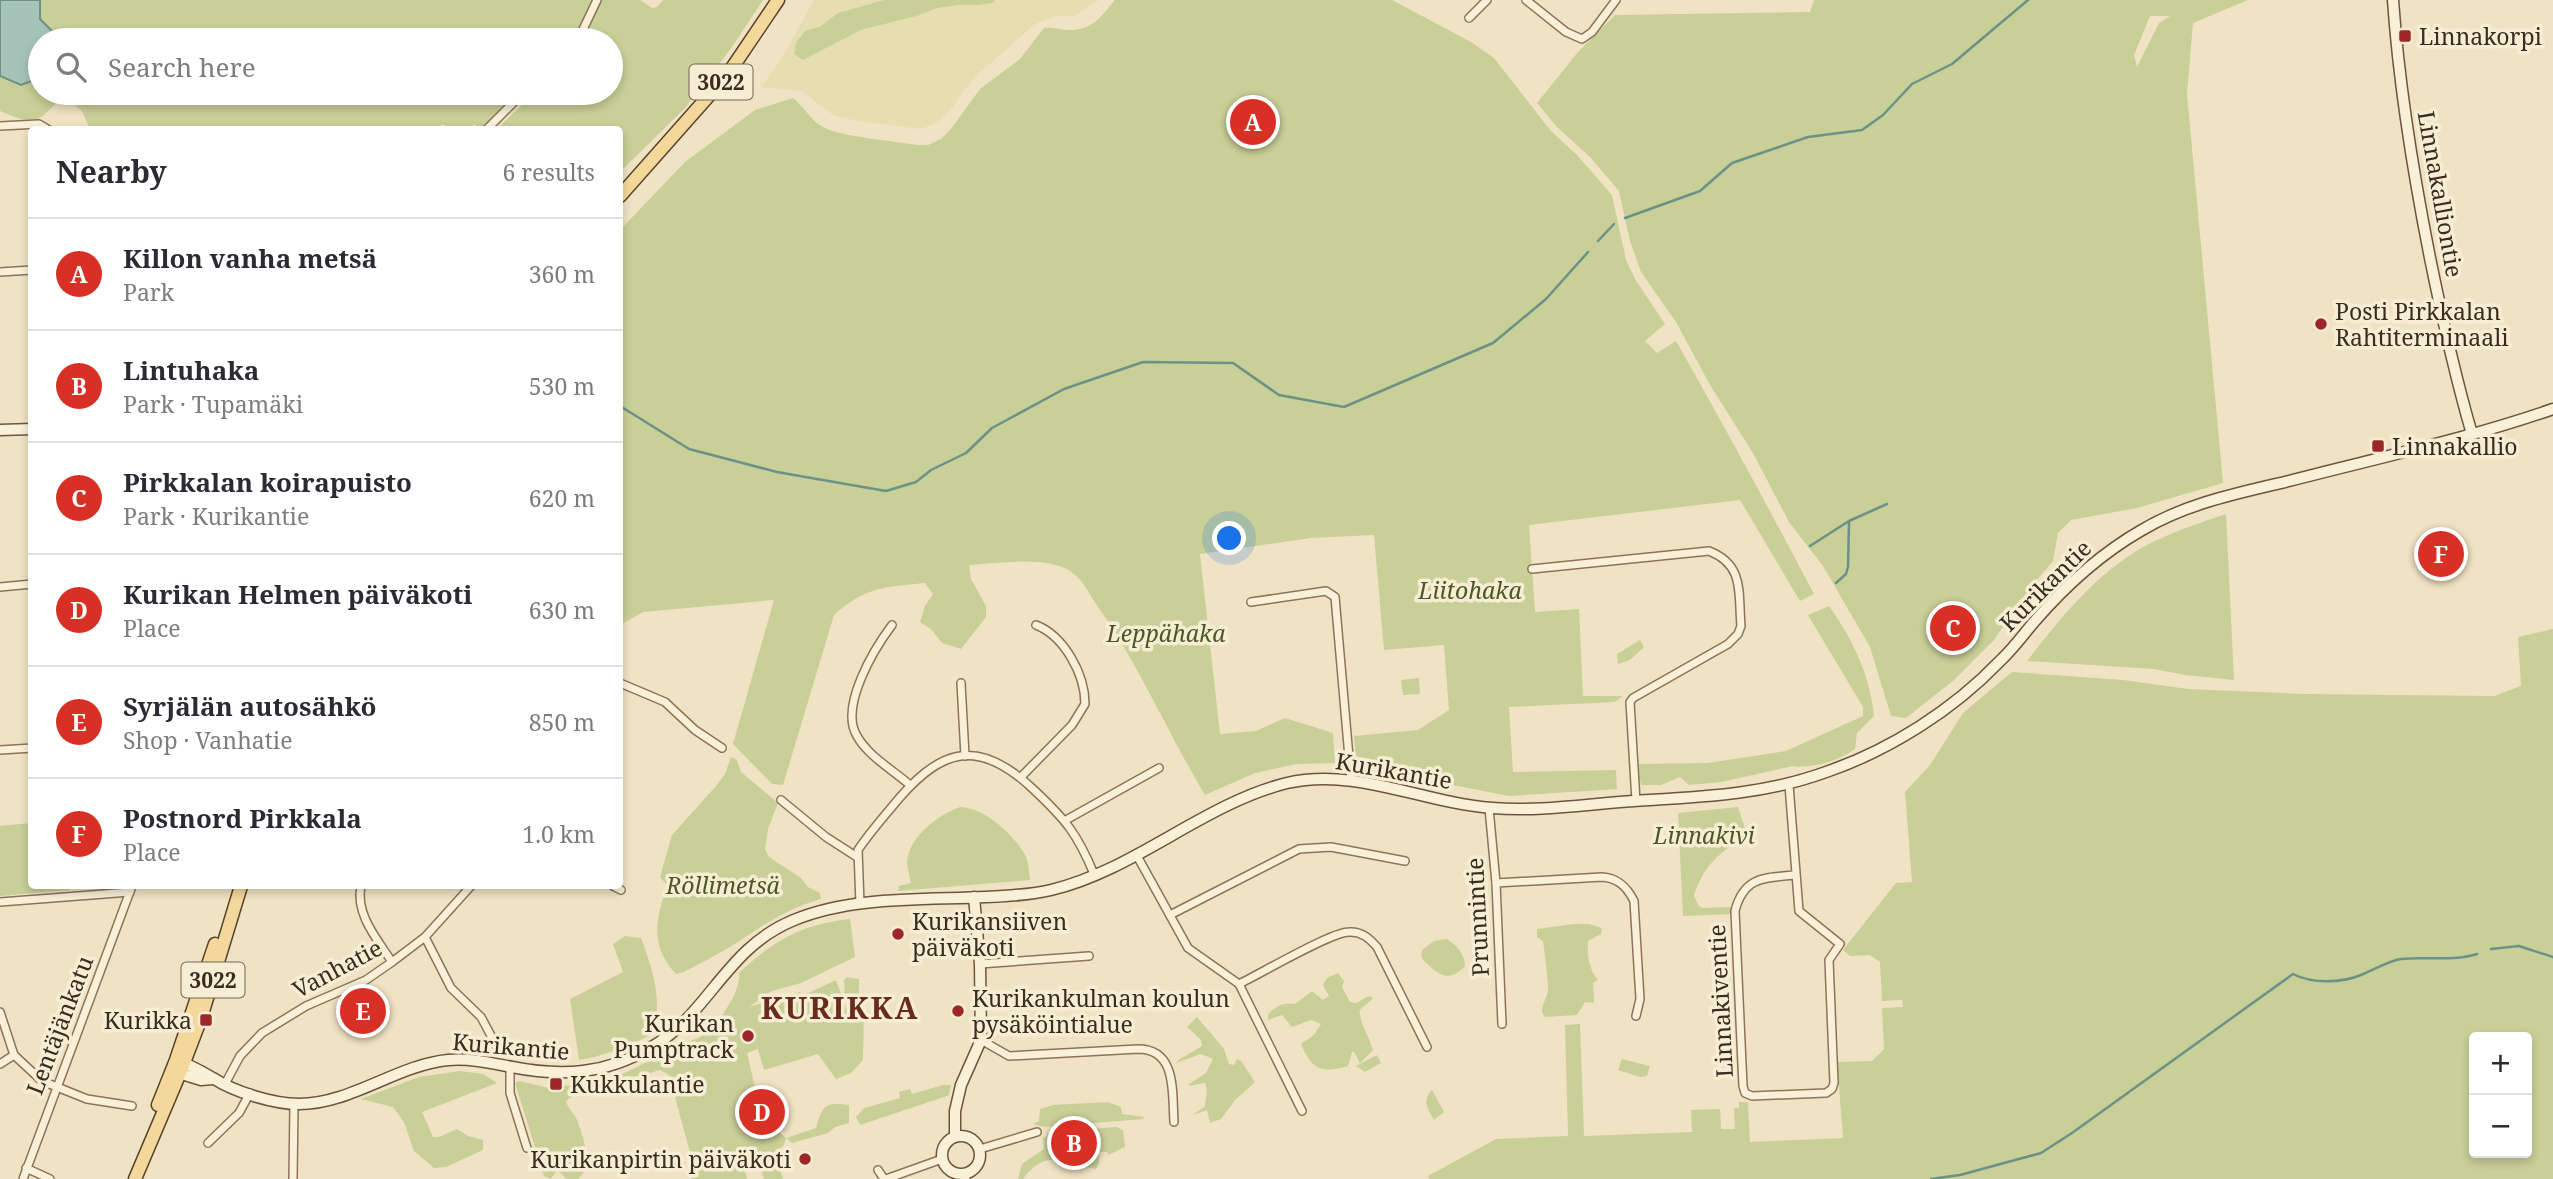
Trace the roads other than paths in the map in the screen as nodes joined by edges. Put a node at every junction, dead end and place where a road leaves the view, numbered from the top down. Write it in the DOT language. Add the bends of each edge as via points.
graph roads {
  1 [pos="597,0"];
  2 [pos="778,0"];
  3 [pos="1487,0"];
  4 [pos="1526,0"];
  5 [pos="1616,0"];
  6 [pos="2393,0"];
  7 [pos="1469,19"];
  8 [pos="584,28"];
  9 [pos="511,105"];
  10 [pos="0,126"];
  11 [pos="42,126"];
  12 [pos="490,126"];
  13 [pos="653,157"];
  14 [pos="623,183"];
  15 [pos="623,192"];
  16 [pos="28,270"];
  17 [pos="0,272"];
  18 [pos="2553,410"];
  19 [pos="28,429"];
  20 [pos="0,430"];
  21 [pos="2472,434"];
  22 [pos="1532,569"];
  23 [pos="28,584"];
  24 [pos="0,586"];
  25 [pos="1251,602"];
  26 [pos="892,625"];
  27 [pos="1036,625"];
  28 [pos="961,683"];
  29 [pos="623,684"];
  30 [pos="28,748"];
  31 [pos="722,748"];
  32 [pos="0,750"];
  33 [pos="965,756"];
  34 [pos="1159,768"];
  35 [pos="1021,777"];
  36 [pos="1351,779"];
  37 [pos="910,785"];
  38 [pos="1789,785"];
  39 [pos="781,800"];
  40 [pos="1636,801"];
  41 [pos="1489,808"];
  42 [pos="1066,820"];
  43 [pos="1136,854"];
  44 [pos="857,857"];
  45 [pos="1405,861"];
  46 [pos="1094,874"];
  47 [pos="1795,875"];
  48 [pos="1496,883"];
  49 [pos="131,889"];
  50 [pos="238,889"];
  51 [pos="361,889"];
  52 [pos="468,889"];
  53 [pos="974,897"];
  54 [pos="0,902"];
  55 [pos="860,904"];
  56 [pos="1170,915"];
  57 [pos="425,937"];
  58 [pos="1089,956"];
  59 [pos="391,962"];
  60 [pos="980,964"];
  61 [pos="1239,984"];
  62 [pos="0,1013"];
  63 [pos="1636,1016"];
  64 [pos="1502,1024"];
  65 [pos="981,1040"];
  66 [pos="498,1047"];
  67 [pos="1427,1047"];
  68 [pos="14,1055"];
  69 [pos="0,1065"];
  70 [pos="178,1067"];
  71 [pos="510,1067"];
  72 [pos="225,1084"];
  73 [pos="57,1087"];
  74 [pos="250,1093"];
  75 [pos="294,1104"];
  76 [pos="132,1105"];
  77 [pos="1302,1111"];
  78 [pos="1174,1122"];
  79 [pos="1037,1132"];
  80 [pos="955,1136"];
  81 [pos="208,1143"];
  82 [pos="527,1148"];
  83 [pos="980,1149"];
  84 [pos="942,1159"];
  85 [pos="26,1168"];
  86 [pos="878,1170"];
  87 [pos="964,1177"];
  88 [pos="23,1179"];
  89 [pos="50,1179"];
  90 [pos="135,1179"];
  91 [pos="293,1179"];
  92 [pos="885,1179"];
  1 -- 8 [label="street"];
  2 -- 13 [label="main road, 3022" via="728,74"];
  3 -- 7 [label="street"];
  4 -- 5 [label="street" via="1582,39"];
  6 -- 21 [label="main road, Linnakalliontie" via="2414,176 2447,342"];
  9 -- 12 [label="street"];
  10 -- 11 [label="street"];
  13 -- 14 [label="main road, 3022"];
  13 -- 15 [label="main road, 3022"];
  16 -- 17 [label="street"];
  18 -- 21 [label="main road, Kurikantie"];
  19 -- 20 [label="main road"];
  21 -- 38 [label="main road, Kurikantie" via="2164,517 2081,572 2001,661 1943,711 1848,764"];
  22 -- 40 [label="street" via="1709,551 1726,558 1736,572 1738,634 1630,702"];
  23 -- 24 [label="street"];
  25 -- 36 [label="street" via="1326,591 1335,597"];
  26 -- 37 [label="street" via="867,663 853,705 853,725 860,742"];
  27 -- 35 [label="street" via="1062,643 1081,681 1085,704 1072,725"];
  28 -- 33 [label="street"];
  29 -- 31 [label="street" via="665,702"];
  30 -- 32 [label="street"];
  33 -- 35 [label="street" via="989,758"];
  33 -- 37 [label="street" via="935,764"];
  34 -- 42 [label="street"];
  35 -- 42 [label="street"];
  36 -- 41 [label="main road, Kurikantie"];
  36 -- 43 [label="main road, Kurikantie" via="1309,779 1268,789"];
  37 -- 44 [label="street"];
  38 -- 40 [label="main road, Kurikantie" via="1712,797"];
  38 -- 47 [label="street, Linnakiventie"];
  39 -- 44 [label="street"];
  40 -- 41 [label="main road, Kurikantie"];
  41 -- 48 [label="street, Prunnintie"];
  42 -- 46 [label="street"];
  43 -- 46 [label="main road, Kurikantie"];
  43 -- 56 [label="street"];
  44 -- 55 [label="street"];
  45 -- 56 [label="street" via="1331,847 1299,849"];
  46 -- 53 [label="main road, Kurikantie" via="1038,893"];
  47 -- 47 [label="street, Linnakiventie" via="1799,911 1840,944 1829,960 1834,1083 1826,1093 1752,1096 1743,1086 1735,911 1747,886 1760,879"];
  48 -- 63 [label="street" via="1602,877 1627,888 1634,901 1640,999"];
  48 -- 64 [label="street, Prunnintie"];
  49 -- 54 [label="street"];
  49 -- 73 [label="street, Lentäjänkatu"];
  50 -- 70 [label="main road, 3022" via="201,1018"];
  51 -- 59 [label="street" via="361,909"];
  52 -- 57 [label="street, Vanhatie"];
  53 -- 55 [label="main road, Kurikantie"];
  53 -- 60 [label="main road"];
  55 -- 71 [label="main road, Kurikantie" via="826,909 767,934 739,956 674,1033 619,1064 557,1074"];
  56 -- 61 [label="street" via="1188,948"];
  57 -- 59 [label="street, Vanhatie"];
  57 -- 66 [label="street" via="451,988 481,1017"];
  58 -- 60 [label="street"];
  59 -- 72 [label="street, Vanhatie" via="366,980 306,1006 262,1033 240,1056"];
  60 -- 65 [label="main road"];
  61 -- 67 [label="street" via="1340,933 1360,933 1377,947"];
  61 -- 77 [label="street"];
  62 -- 68 [label="street"];
  65 -- 78 [label="street" via="1009,1056 1154,1051 1171,1073"];
  65 -- 80 [label="main road" via="961,1085"];
  68 -- 69 [label="street"];
  68 -- 73 [label="street" via="42,1081"];
  70 -- 72 [label="main road, Kurikantie" via="201,1080"];
  70 -- 90 [label="main road, 3022" via="148,1130"];
  71 -- 75 [label="main road, Kurikantie" via="477,1060 442,1060 337,1097"];
  71 -- 82 [label="street" via="510,1093"];
  72 -- 74 [label="main road, Kurikantie"];
  73 -- 76 [label="street" via="87,1098"];
  73 -- 85 [label="street, Lentäjänkatu"];
  74 -- 75 [label="main road, Kurikantie"];
  74 -- 81 [label="street" via="239,1112"];
  75 -- 91 [label="street"];
  79 -- 83 [label="street"];
  80 -- 83 [label="main road" via="968,1137"];
  80 -- 84 [label="main road" via="944,1145"];
  83 -- 87 [label="main road" via="978,1163"];
  84 -- 87 [label="main road" via="951,1171"];
  84 -- 92 [label="street"];
  85 -- 88 [label="street, Lentäjänkatu"];
  85 -- 89 [label="street"];
  86 -- 92 [label="street"];
}
